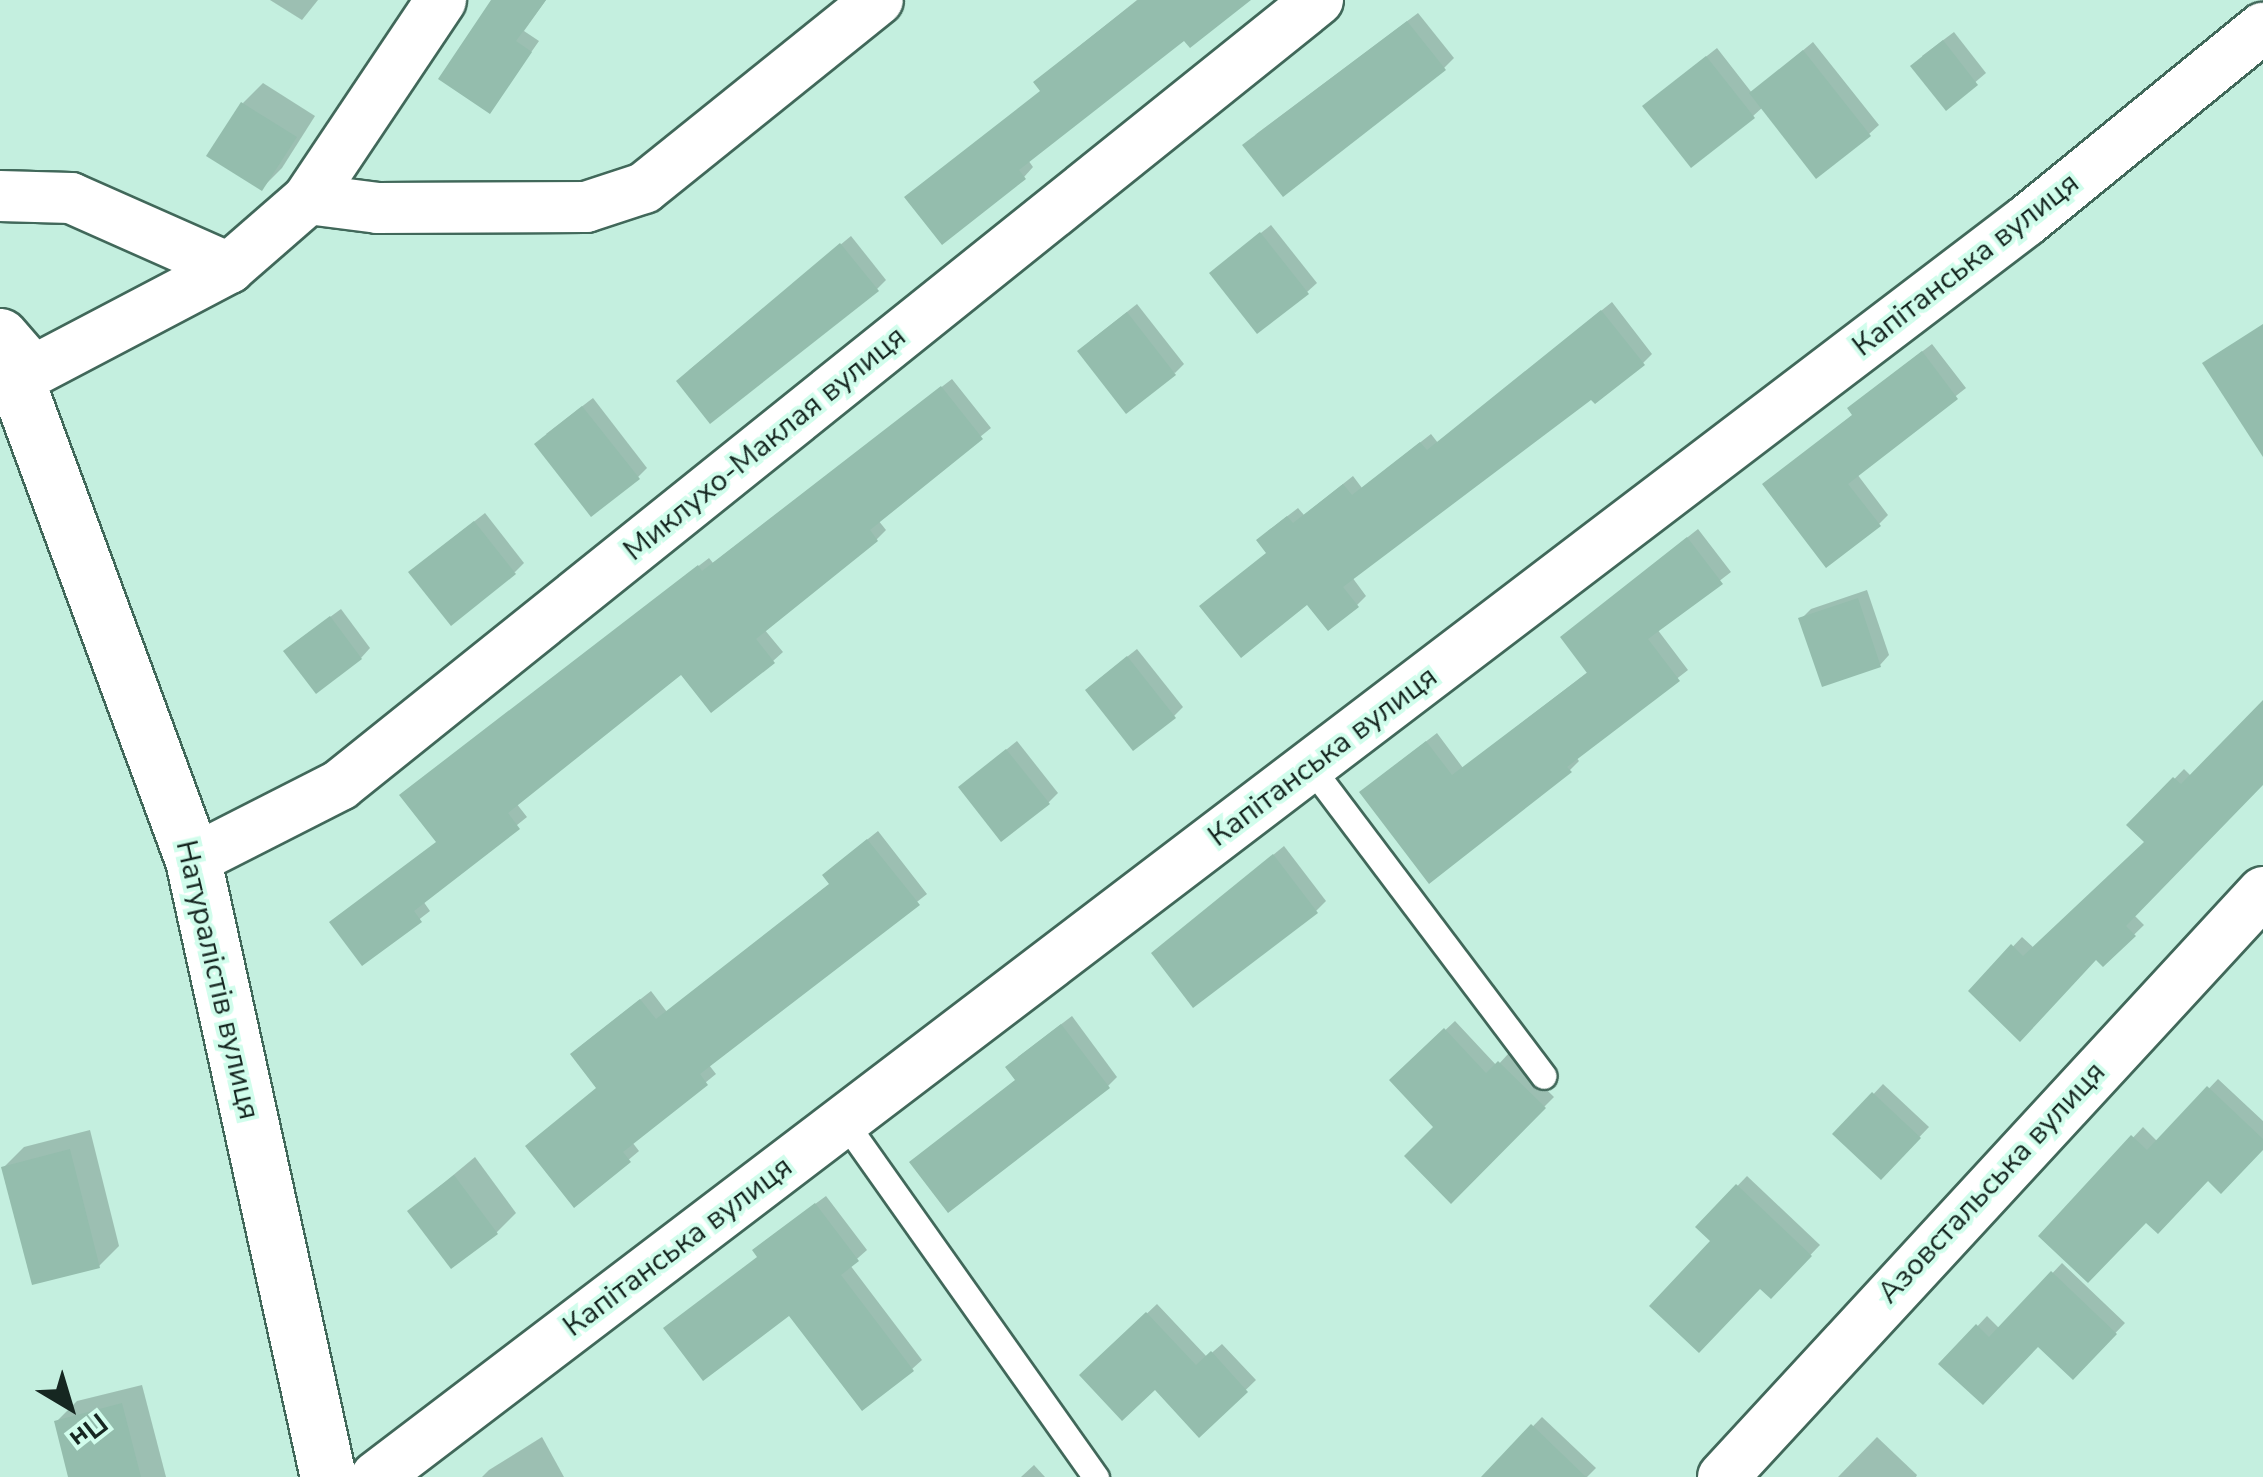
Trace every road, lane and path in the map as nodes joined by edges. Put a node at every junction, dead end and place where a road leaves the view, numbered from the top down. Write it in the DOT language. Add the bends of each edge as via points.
graph roads {
  1 [pos="441,0"];
  2 [pos="878,0"];
  3 [pos="1318,0"];
  4 [pos="2263,28"];
  5 [pos="0,196"];
  6 [pos="308,199"];
  7 [pos="229,268"];
  8 [pos="8,358"];
  9 [pos="1310,766"];
  10 [pos="193,860"];
  11 [pos="2263,892"];
  12 [pos="1544,1076"];
  13 [pos="844,1120"];
  14 [pos="328,1477"];
  15 [pos="376,1477"];
  16 [pos="1096,1477"];
  17 [pos="1723,1477"];
  1 -- 6 [label="street"];
  2 -- 6 [label="street" via="644,188 586,207 378,208"];
  3 -- 10 [label="street, Миклухо-Маклая вулиця" via="340,785"];
  4 -- 9 [label="street, Капітанська вулиця" via="2026,221"];
  5 -- 7 [label="street" via="72,198"];
  6 -- 7 [label="street"];
  7 -- 8 [label="street"];
  8 -- 10 [label="street, Натуралістів вулиця"];
  9 -- 12 [label="lane"];
  9 -- 13 [label="street, Капітанська вулиця"];
  10 -- 14 [label="street, Натуралістів вулиця"];
  11 -- 17 [label="street, Азовстальська вулиця"];
  13 -- 15 [label="street, Капітанська вулиця"];
  13 -- 16 [label="lane"];
}
